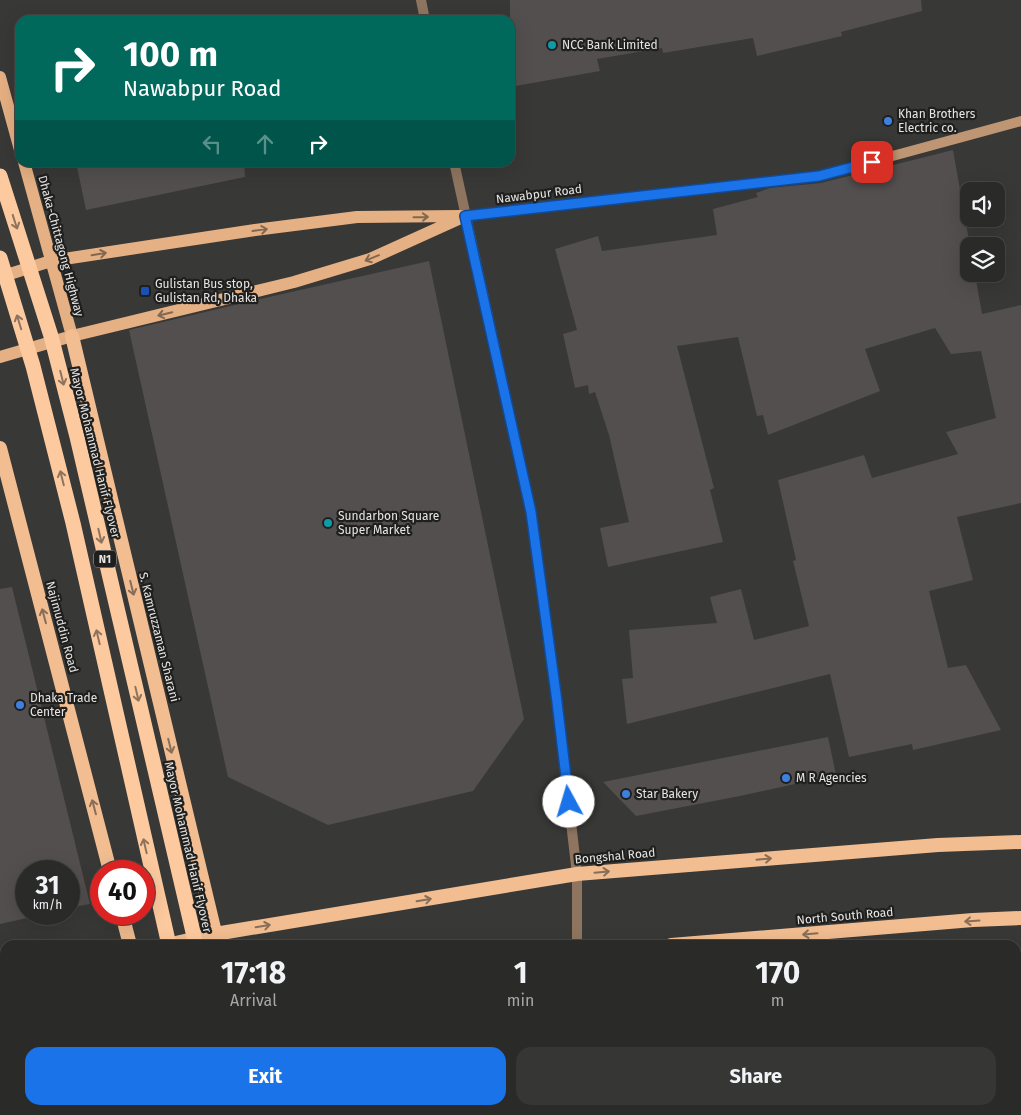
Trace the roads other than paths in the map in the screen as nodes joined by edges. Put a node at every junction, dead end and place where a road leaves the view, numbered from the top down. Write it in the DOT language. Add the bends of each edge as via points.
graph roads {
  1 [pos="421,0"];
  2 [pos="424,15"];
  3 [pos="0,77"];
  4 [pos="1021,121"];
  5 [pos="15,132"];
  6 [pos="25,167"];
  7 [pos="455,167"];
  8 [pos="0,176"];
  9 [pos="465,216"];
  10 [pos="0,258"];
  11 [pos="51,261"];
  12 [pos="0,277"];
  13 [pos="72,336"];
  14 [pos="0,357"];
  15 [pos="0,448"];
  16 [pos="1021,842"];
  17 [pos="107,860"];
  18 [pos="577,874"];
  19 [pos="1021,918"];
  20 [pos="125,925"];
  21 [pos="217,939"];
  22 [pos="129,940"];
  23 [pos="167,940"];
  24 [pos="195,940"];
  25 [pos="578,940"];
  26 [pos="732,940"];
  1 -- 2 [label="street"];
  3 -- 5 [label="main road"];
  4 -- 9 [label="main road, Nawabpur Road" via="819,176"];
  6 -- 11 [label="main road, Dhaka-Chittagong Highway"];
  7 -- 9 [label="street"];
  8 -- 24 [label="highway, Mayor Mohammad Hanif Flyover / N1, one-way, bridge" via="51,336 77,437"];
  11 -- 9 [label="main road, one-way" via="357,217"];
  9 -- 13 [label="main road, Nawabpur Road, one-way" via="362,262 294,282"];
  9 -- 18 [label="street" via="531,512"];
  23 -- 10 [label="highway, N1, one-way, bridge" via="73,523 33,366"];
  11 -- 12 [label="main road"];
  11 -- 13 [label="main road, Dhaka-Chittagong Highway"];
  13 -- 14 [label="main road, Nawabpur Road"];
  13 -- 21 [label="highway, S. Kamruzzaman Sharani, one-way"];
  17 -- 15 [label="highway, Najimuddin Road, one-way"];
  18 -- 16 [label="highway, Bongshal Road, one-way" via="938,845"];
  21 -- 18 [label="highway, Bongshal Road, one-way"];
  18 -- 25 [label="street"];
  19 -- 26 [label="highway, North South Road, one-way"];
  20 -- 22 [label="highway"];
}
